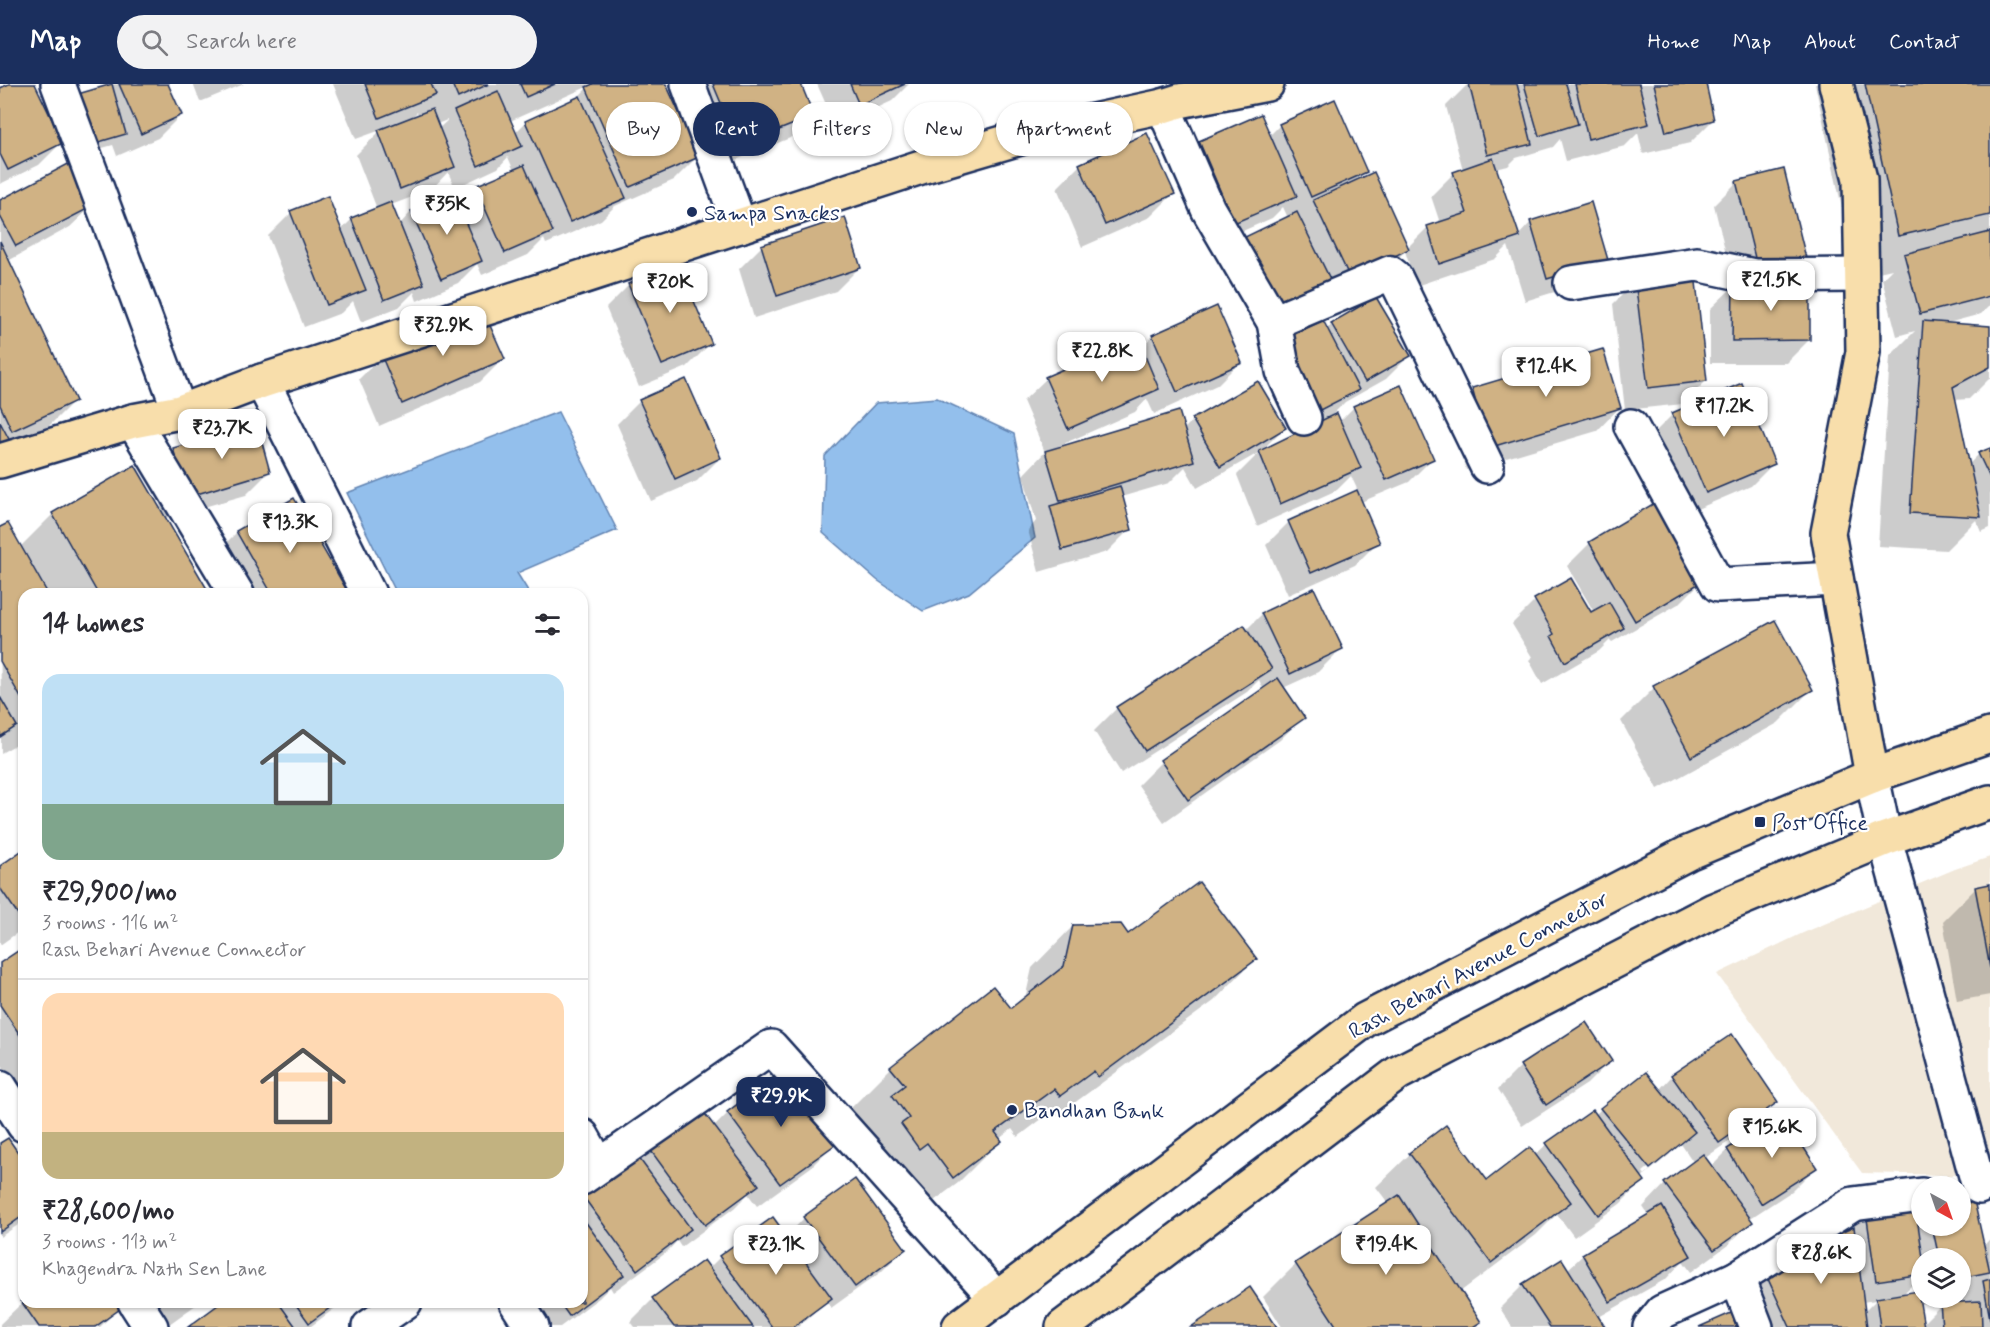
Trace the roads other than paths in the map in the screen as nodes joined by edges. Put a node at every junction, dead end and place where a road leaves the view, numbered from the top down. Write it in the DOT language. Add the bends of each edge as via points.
graph roads {
  1 [pos="58,84"];
  2 [pos="688,84"];
  3 [pos="1267,84"];
  4 [pos="1836,84"];
  5 [pos="1172,97"];
  6 [pos="740,226"];
  7 [pos="1861,275"];
  8 [pos="1571,283"];
  9 [pos="1275,322"];
  10 [pos="261,381"];
  11 [pos="180,412"];
  12 [pos="1304,418"];
  13 [pos="133,422"];
  14 [pos="1631,426"];
  15 [pos="0,461"];
  16 [pos="1487,466"];
  17 [pos="1836,579"];
  18 [pos="233,588"];
  19 [pos="366,588"];
  20 [pos="1990,735"];
  21 [pos="1872,776"];
  22 [pos="1990,802"];
  23 [pos="1885,839"];
  24 [pos="0,1087"];
  25 [pos="18,1116"];
  26 [pos="591,1172"];
  27 [pos="1977,1188"];
  28 [pos="1911,1196"];
  29 [pos="1737,1278"];
  30 [pos="998,1299"];
  31 [pos="139,1308"];
  32 [pos="396,1308"];
  33 [pos="520,1308"];
  34 [pos="151,1327"];
  35 [pos="369,1327"];
  36 [pos="532,1327"];
  37 [pos="959,1327"];
  38 [pos="1063,1327"];
  39 [pos="1650,1327"];
  40 [pos="1756,1327"];
  1 -- 11 [label="street"];
  2 -- 6 [label="street"];
  3 -- 5 [label="main road"];
  4 -- 7 [label="main road" via="1860,179"];
  5 -- 6 [label="main road" via="921,167"];
  5 -- 9 [label="street" via="1208,209"];
  6 -- 10 [label="main road"];
  7 -- 8 [label="street" via="1754,276 1696,264"];
  7 -- 17 [label="main road" via="1863,352 1828,533"];
  9 -- 12 [label="street" via="1283,371"];
  9 -- 16 [label="street" via="1390,273"];
  10 -- 11 [label="main road"];
  10 -- 19 [label="street"];
  11 -- 13 [label="main road"];
  13 -- 15 [label="main road"];
  13 -- 18 [label="street"];
  14 -- 17 [label="street" via="1718,585"];
  17 -- 21 [label="main road"];
  20 -- 21 [label="main road, Rash Behari Avenue Connector"];
  21 -- 23 [label="street"];
  21 -- 30 [label="main road, Rash Behari Avenue Connector" via="1688,852 1365,1020"];
  22 -- 23 [label="main road"];
  23 -- 27 [label="street"];
  23 -- 38 [label="main road" via="1714,910 1398,1073"];
  24 -- 25 [label="street"];
  26 -- 30 [label="street" via="771,1047"];
  28 -- 29 [label="street" via="1853,1204"];
  29 -- 39 [label="street" via="1662,1312"];
  29 -- 40 [label="street"];
  30 -- 37 [label="main road, Rash Behari Avenue Connector"];
  31 -- 34 [label="street"];
  32 -- 35 [label="street"];
  33 -- 36 [label="street"];
}
